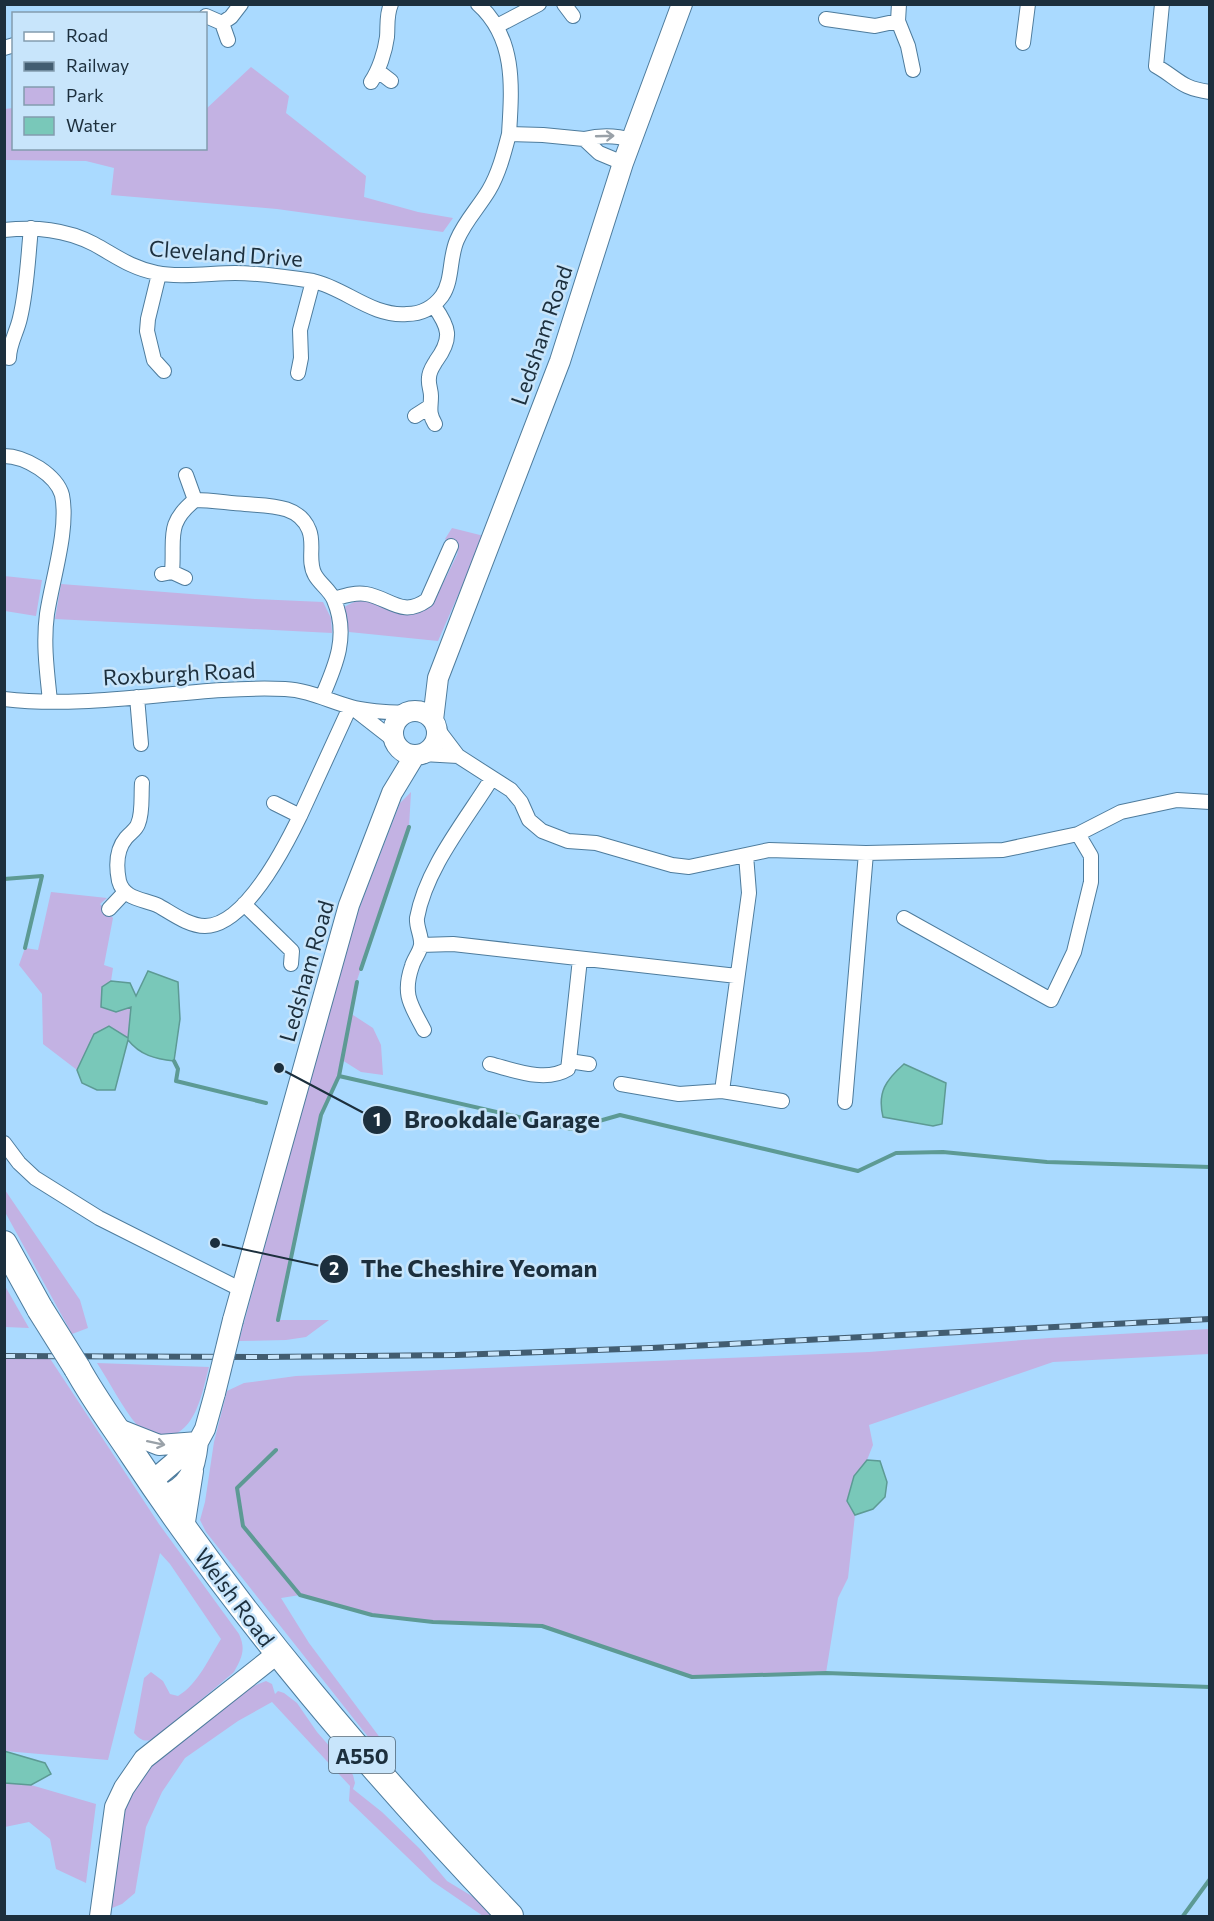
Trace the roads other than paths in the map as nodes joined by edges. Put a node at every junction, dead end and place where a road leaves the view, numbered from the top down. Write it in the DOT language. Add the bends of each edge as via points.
graph roads {
  1 [pos="241,4"];
  2 [pos="391,4"];
  3 [pos="478,4"];
  4 [pos="539,4"];
  5 [pos="564,4"];
  6 [pos="682,4"];
  7 [pos="899,4"];
  8 [pos="1028,4"];
  9 [pos="1162,4"];
  10 [pos="207,16"];
  11 [pos="573,16"];
  12 [pos="826,19"];
  13 [pos="898,21"];
  14 [pos="222,23"];
  15 [pos="497,26"];
  16 [pos="228,40"];
  17 [pos="1023,44"];
  18 [pos="913,70"];
  19 [pos="392,81"];
  20 [pos="1209,92"];
  21 [pos="508,134"];
  22 [pos="584,139"];
  23 [pos="631,140"];
  24 [pos="623,163"];
  25 [pos="31,228"];
  26 [pos="4,230"];
  27 [pos="159,274"];
  28 [pos="313,281"];
  29 [pos="434,306"];
  30 [pos="7,350"];
  31 [pos="164,370"];
  32 [pos="298,377"];
  33 [pos="429,407"];
  34 [pos="415,416"];
  35 [pos="435,423"];
  36 [pos="4,456"];
  37 [pos="186,475"];
  38 [pos="195,500"];
  39 [pos="451,546"];
  40 [pos="173,575"];
  41 [pos="334,599"];
  42 [pos="438,678"];
  43 [pos="137,697"];
  44 [pos="322,697"];
  45 [pos="6,699"];
  46 [pos="50,701"];
  47 [pos="351,707"];
  48 [pos="410,712"];
  49 [pos="4,714"];
  50 [pos="435,724"];
  51 [pos="141,744"];
  52 [pos="408,749"];
  53 [pos="458,756"];
  54 [pos="492,778"];
  55 [pos="142,783"];
  56 [pos="1209,801"];
  57 [pos="274,803"];
  58 [pos="300,816"];
  59 [pos="1078,834"];
  60 [pos="866,853"];
  61 [pos="746,855"];
  62 [pos="125,892"];
  63 [pos="244,904"];
  64 [pos="109,909"];
  65 [pos="904,918"];
  66 [pos="421,945"];
  67 [pos="307,949"];
  68 [pos="580,959"];
  69 [pos="737,976"];
  70 [pos="424,1030"];
  71 [pos="569,1061"];
  72 [pos="490,1064"];
  73 [pos="589,1064"];
  74 [pos="621,1084"];
  75 [pos="722,1091"];
  76 [pos="782,1101"];
  77 [pos="845,1102"];
  78 [pos="4,1143"];
  79 [pos="4,1244"];
  80 [pos="240,1289"];
  81 [pos="116,1428"];
  82 [pos="198,1442"];
  83 [pos="193,1470"];
  84 [pos="157,1489"];
  85 [pos="184,1528"];
  86 [pos="278,1653"];
  87 [pos="100,1917"];
  88 [pos="510,1917"];
  1 -- 14 [label="street"];
  2 -- 19 [label="street" via="386,44 375,76"];
  3 -- 15 [label="street"];
  4 -- 15 [label="street"];
  5 -- 11 [label="street"];
  6 -- 23 [label="main road, Ledsham Road"];
  7 -- 13 [label="street"];
  8 -- 17 [label="street"];
  9 -- 20 [label="street" via="1156,66 1188,88"];
  10 -- 14 [label="street"];
  12 -- 13 [label="street" via="874,26"];
  13 -- 18 [label="street"];
  14 -- 16 [label="street"];
  15 -- 21 [label="street" via="510,62"];
  21 -- 22 [label="street"];
  21 -- 29 [label="street" via="489,189 456,241 447,288"];
  22 -- 23 [label="street, one-way" via="618,136"];
  22 -- 24 [label="street" via="599,153"];
  23 -- 24 [label="main road, Ledsham Road"];
  24 -- 42 [label="main road, Ledsham Road" via="560,361"];
  25 -- 26 [label="street, Cleveland Drive"];
  25 -- 27 [label="street, Cleveland Drive" via="76,236 123,262"];
  25 -- 30 [label="street" via="21,317 15,339"];
  27 -- 28 [label="street, Cleveland Drive" via="238,273"];
  27 -- 31 [label="street" via="148,319 148,363"];
  28 -- 29 [label="street, Cleveland Drive" via="390,314 420,313"];
  28 -- 32 [label="street" via="300,330"];
  29 -- 33 [label="street" via="448,333 428,378 432,398"];
  33 -- 34 [label="street"];
  33 -- 35 [label="street"];
  36 -- 46 [label="street" via="20,458 45,472 61,494 62,525 47,615"];
  37 -- 38 [label="street"];
  38 -- 40 [label="street" via="174,523"];
  38 -- 41 [label="street" via="278,506 296,514 312,536 314,573"];
  39 -- 41 [label="street" via="427,600 420,605 399,607 364,593"];
  41 -- 44 [label="street" via="341,631 340,652"];
  42 -- 48 [label="main road, Ledsham Road"];
  42 -- 50 [label="main road, Ledsham Road"];
  43 -- 44 [label="street, Roxburgh Road" via="277,689"];
  43 -- 46 [label="street, Roxburgh Road"];
  43 -- 51 [label="street"];
  44 -- 47 [label="street, Roxburgh Road"];
  45 -- 46 [label="street, Roxburgh Road"];
  45 -- 49 [label="street"];
  47 -- 48 [label="street, Roxburgh Road"];
  47 -- 52 [label="street, Roxburgh Road"];
  47 -- 58 [label="street"];
  48 -- 50 [label="main road" via="428,715"];
  48 -- 52 [label="main road, Ledsham Road" via="394,726"];
  50 -- 52 [label="main road, Ledsham Road" via="434,744"];
  50 -- 53 [label="street"];
  52 -- 53 [label="street"];
  52 -- 80 [label="main road, Ledsham Road" via="349,905"];
  53 -- 54 [label="street"];
  54 -- 61 [label="street" via="511,790 533,825 568,841 596,843 689,867"];
  54 -- 66 [label="street" via="432,872 417,921"];
  55 -- 62 [label="street" via="137,827 118,854 120,884"];
  56 -- 59 [label="street" via="1177,800 1121,812"];
  57 -- 58 [label="street"];
  58 -- 63 [label="street" via="282,853"];
  59 -- 60 [label="street" via="1003,850"];
  59 -- 65 [label="street" via="1091,856 1092,882 1074,952 1051,1000"];
  60 -- 61 [label="street" via="769,850"];
  60 -- 77 [label="street"];
  61 -- 69 [label="street" via="749,893"];
  62 -- 63 [label="street" via="198,926 218,924"];
  62 -- 64 [label="street"];
  63 -- 67 [label="street" via="292,957"];
  66 -- 68 [label="street" via="453,944"];
  66 -- 70 [label="street" via="407,986 408,1002"];
  68 -- 69 [label="street"];
  68 -- 71 [label="street"];
  69 -- 75 [label="street"];
  71 -- 72 [label="street" via="562,1072 538,1076"];
  71 -- 73 [label="street"];
  74 -- 75 [label="street" via="679,1094"];
  75 -- 76 [label="street"];
  78 -- 80 [label="street" via="35,1178 99,1218"];
  79 -- 81 [label="highway, Welsh Road / A550, bridge" via="40,1309"];
  80 -- 82 [label="main road, Ledsham Road, bridge" via="205,1430"];
  81 -- 82 [label="main road, one-way" via="159,1445"];
  81 -- 84 [label="highway, Welsh Road / A550"];
  82 -- 83 [label="main road, Ledsham Road"];
  82 -- 84 [label="main road, Ledsham Road"];
  83 -- 84 [label="main road" via="175,1491"];
  83 -- 85 [label="main road, Ledsham Road"];
  84 -- 85 [label="highway, Welsh Road / A550"];
  85 -- 86 [label="highway, Welsh Road / A550"];
  86 -- 87 [label="main road" via="137,1768 115,1807"];
  86 -- 88 [label="highway, Welsh Road / A550" via="366,1759"];
}
